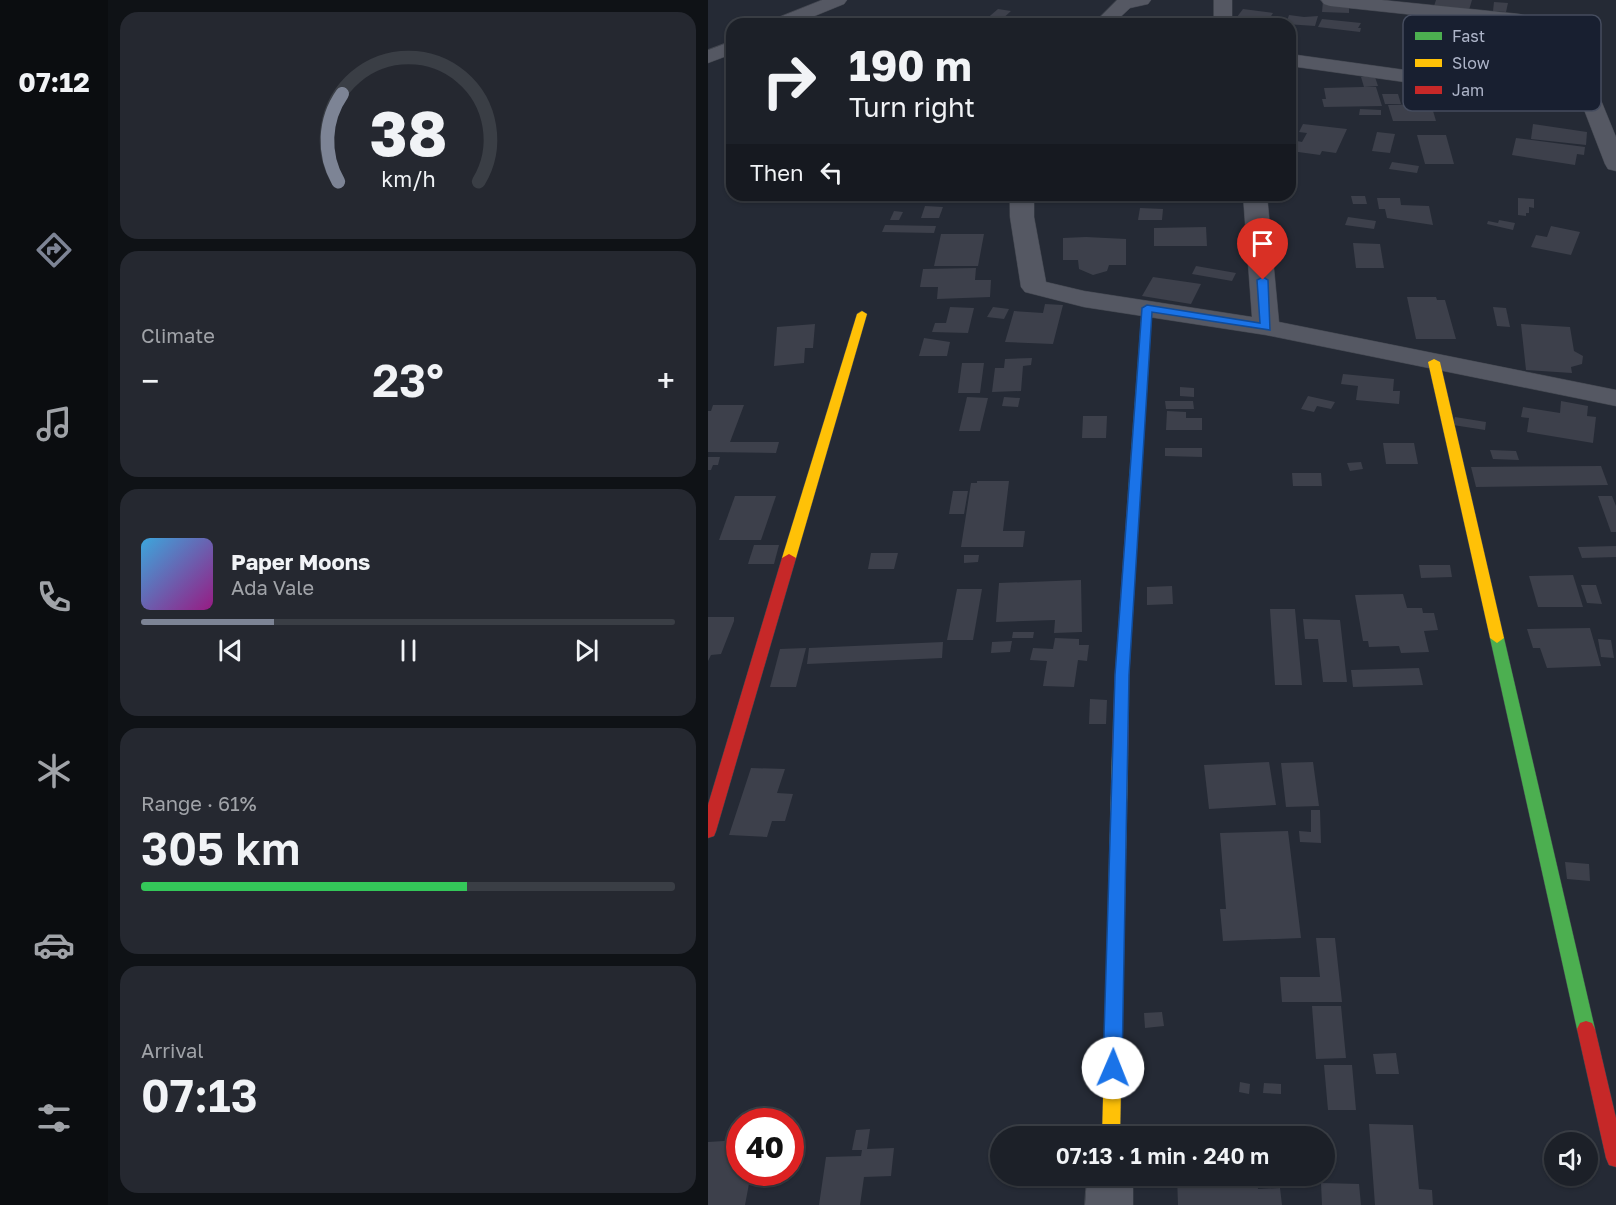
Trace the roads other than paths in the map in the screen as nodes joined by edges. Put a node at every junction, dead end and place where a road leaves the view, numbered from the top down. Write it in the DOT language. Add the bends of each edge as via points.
graph roads {
  1 [pos="838,0"];
  2 [pos="1142,0"];
  3 [pos="1223,0"];
  4 [pos="1330,0"];
  5 [pos="1472,15"];
  6 [pos="794,18"];
  7 [pos="1108,18"];
  8 [pos="1223,18"];
  9 [pos="726,50"];
  10 [pos="708,57"];
  11 [pos="1296,61"];
  12 [pos="1403,76"];
  13 [pos="1595,111"];
  14 [pos="1616,164"];
  15 [pos="1022,201"];
  16 [pos="1256,201"];
  17 [pos="1147,308"];
  18 [pos="862,314"];
  19 [pos="1266,327"];
  20 [pos="1434,362"];
  21 [pos="1616,398"];
  22 [pos="708,831"];
  23 [pos="1111,1126"];
  24 [pos="1616,1158"];
  25 [pos="1110,1186"];
  26 [pos="1109,1205"];
  1 -- 6 [label="street"];
  2 -- 7 [label="street" via="1124,3"];
  3 -- 8 [label="street"];
  4 -- 5 [label="street"];
  9 -- 10 [label="street"];
  11 -- 12 [label="street"];
  13 -- 14 [label="street"];
  15 -- 17 [label="street" via="1034,287"];
  16 -- 19 [label="street"];
  17 -- 19 [label="street"];
  17 -- 23 [label="street" via="1122,675"];
  18 -- 22 [label="street"];
  19 -- 20 [label="street"];
  20 -- 21 [label="street"];
  20 -- 24 [label="street"];
  25 -- 26 [label="street"];
}
